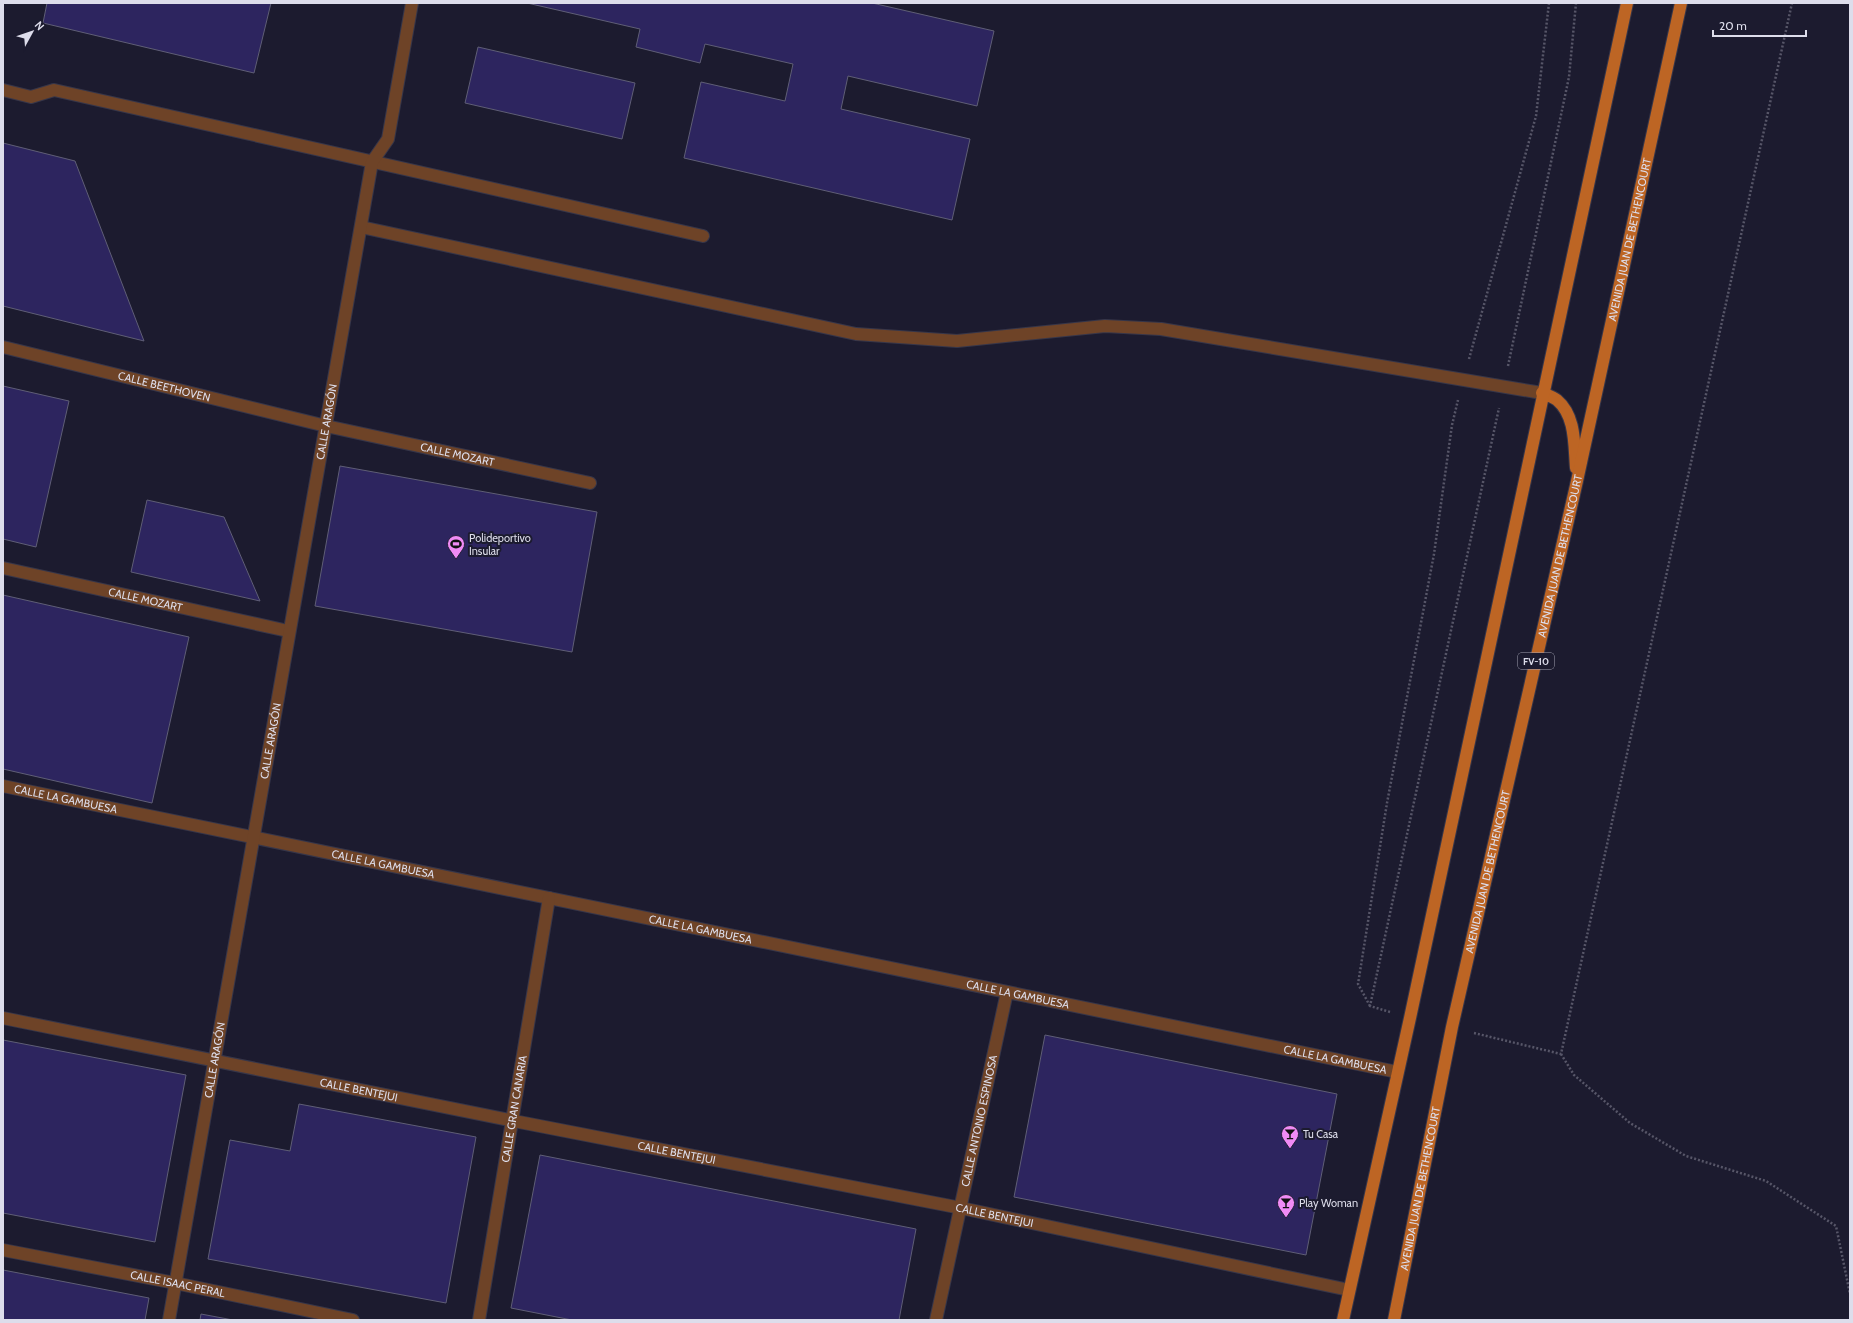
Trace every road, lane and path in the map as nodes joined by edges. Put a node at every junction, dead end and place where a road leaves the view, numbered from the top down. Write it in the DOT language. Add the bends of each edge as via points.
graph roads {
  1 [pos="412,3"];
  2 [pos="1549,3"];
  3 [pos="1576,3"];
  4 [pos="1627,3"];
  5 [pos="1681,3"];
  6 [pos="1792,3"];
  7 [pos="3,90"];
  8 [pos="372,162"];
  9 [pos="361,227"];
  10 [pos="703,236"];
  11 [pos="3,347"];
  12 [pos="1464,380"];
  13 [pos="1503,386"];
  14 [pos="1542,393"];
  15 [pos="326,426"];
  16 [pos="1577,481"];
  17 [pos="590,483"];
  18 [pos="3,568"];
  19 [pos="288,631"];
  20 [pos="3,786"];
  21 [pos="253,836"];
  22 [pos="549,898"];
  23 [pos="1007,992"];
  24 [pos="1370,1006"];
  25 [pos="3,1018"];
  26 [pos="1410,1018"];
  27 [pos="1452,1027"];
  28 [pos="1561,1054"];
  29 [pos="214,1060"];
  30 [pos="1397,1072"];
  31 [pos="514,1121"];
  32 [pos="961,1208"];
  33 [pos="3,1250"];
  34 [pos="175,1283"];
  35 [pos="1349,1290"];
  36 [pos="1850,1294"];
  37 [pos="169,1320"];
  38 [pos="353,1320"];
  39 [pos="479,1320"];
  40 [pos="936,1320"];
  41 [pos="1343,1320"];
  42 [pos="1394,1320"];
  1 -- 8 [label="street" via="388,139"];
  2 -- 12 [label="path" via="1536,116"];
  3 -- 13 [label="path" via="1570,77"];
  4 -- 14 [label="main road"];
  5 -- 16 [label="main road, AVENIDA JUAN DE BETHENCOURT / FV-10"];
  6 -- 28 [label="path"];
  7 -- 8 [label="street" via="31,97 54,90"];
  8 -- 9 [label="street, CALLE ARAGÓN"];
  8 -- 10 [label="street"];
  9 -- 12 [label="street" via="856,334 957,341 1104,326 1161,329"];
  9 -- 15 [label="street, CALLE ARAGÓN"];
  11 -- 15 [label="street, CALLE BEETHOVEN"];
  12 -- 13 [label="street"];
  12 -- 24 [label="path" via="1452,425 1434,554 1387,803 1358,984"];
  13 -- 14 [label="street"];
  13 -- 24 [label="path"];
  14 -- 16 [label="main road" via="1556,400 1569,415 1574,434"];
  14 -- 26 [label="main road"];
  15 -- 17 [label="street, CALLE MOZART"];
  15 -- 19 [label="street, CALLE ARAGÓN"];
  16 -- 27 [label="main road, AVENIDA JUAN DE BETHENCOURT / FV-10"];
  18 -- 19 [label="street, CALLE MOZART"];
  19 -- 21 [label="street, CALLE ARAGÓN"];
  20 -- 21 [label="street, CALLE LA GAMBUESA"];
  21 -- 22 [label="street, CALLE LA GAMBUESA"];
  21 -- 29 [label="street, CALLE ARAGÓN"];
  22 -- 23 [label="street, CALLE LA GAMBUESA"];
  22 -- 31 [label="street, CALLE GRAN CANARIA"];
  23 -- 30 [label="street, CALLE LA GAMBUESA"];
  23 -- 32 [label="street, CALLE ANTONIO ESPINOSA"];
  24 -- 26 [label="path"];
  25 -- 29 [label="street, CALLE BENTEJUI"];
  26 -- 30 [label="main road"];
  27 -- 28 [label="path"];
  27 -- 42 [label="main road, AVENIDA JUAN DE BETHENCOURT / FV-10"];
  28 -- 36 [label="path" via="1574,1075 1630,1123 1686,1156 1766,1181 1836,1226"];
  29 -- 31 [label="street, CALLE BENTEJUI"];
  29 -- 34 [label="street, CALLE ARAGÓN"];
  30 -- 35 [label="main road"];
  31 -- 32 [label="street, CALLE BENTEJUI"];
  31 -- 39 [label="street, CALLE GRAN CANARIA"];
  32 -- 35 [label="street, CALLE BENTEJUI"];
  32 -- 40 [label="street, CALLE ANTONIO ESPINOSA"];
  33 -- 34 [label="street, CALLE ISAAC PERAL"];
  34 -- 37 [label="street, CALLE ARAGÓN"];
  34 -- 38 [label="street, CALLE ISAAC PERAL"];
  35 -- 41 [label="main road"];
}
